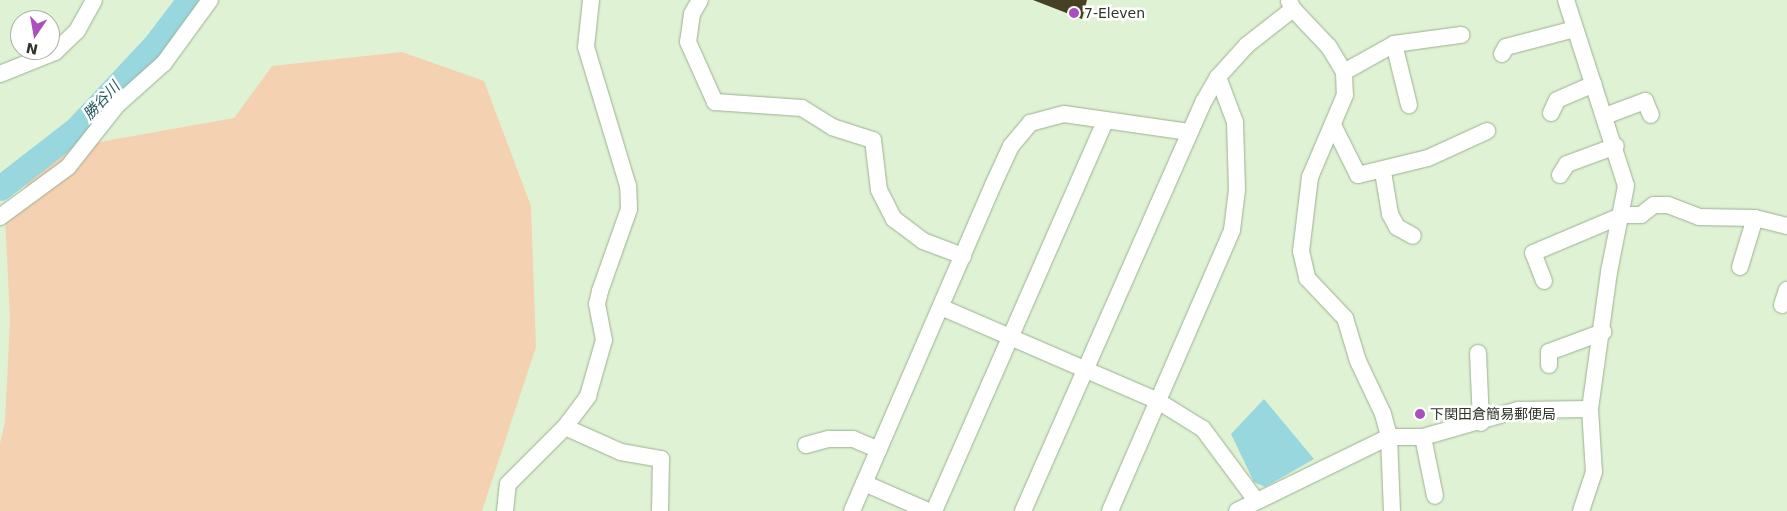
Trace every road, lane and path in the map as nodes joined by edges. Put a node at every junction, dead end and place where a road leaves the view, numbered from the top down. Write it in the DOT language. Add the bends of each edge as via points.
graph roads {
  1 [pos="94,0"];
  2 [pos="210,0"];
  3 [pos="592,0"];
  4 [pos="700,0"];
  5 [pos="1566,0"];
  6 [pos="1291,5"];
  7 [pos="1574,28"];
  8 [pos="1461,35"];
  9 [pos="1394,44"];
  10 [pos="1502,54"];
  11 [pos="1344,72"];
  12 [pos="0,74"];
  13 [pos="1218,77"];
  14 [pos="1594,84"];
  15 [pos="1408,105"];
  16 [pos="1551,113"];
  17 [pos="1651,115"];
  18 [pos="1605,116"];
  19 [pos="1105,120"];
  20 [pos="1332,126"];
  21 [pos="1487,131"];
  22 [pos="1189,132"];
  23 [pos="1616,146"];
  24 [pos="1383,172"];
  25 [pos="1560,175"];
  26 [pos="1623,215"];
  27 [pos="0,217"];
  28 [pos="1755,218"];
  29 [pos="1787,226"];
  30 [pos="1413,236"];
  31 [pos="963,256"];
  32 [pos="1740,267"];
  33 [pos="1544,281"];
  34 [pos="943,308"];
  35 [pos="1603,332"];
  36 [pos="1011,336"];
  37 [pos="1478,353"];
  38 [pos="1549,366"];
  39 [pos="1084,370"];
  40 [pos="1158,401"];
  41 [pos="1590,409"];
  42 [pos="1481,423"];
  43 [pos="565,427"];
  44 [pos="1389,436"];
  45 [pos="1423,437"];
  46 [pos="806,445"];
  47 [pos="879,450"];
  48 [pos="864,483"];
  49 [pos="1435,496"];
  50 [pos="1255,499"];
  51 [pos="505,511"];
  52 [pos="660,511"];
  53 [pos="852,511"];
  54 [pos="928,511"];
  55 [pos="934,511"];
  56 [pos="1023,511"];
  57 [pos="1110,511"];
  58 [pos="1237,511"];
  59 [pos="1392,511"];
  60 [pos="1581,511"];
  1 -- 12 [label="street" via="77,31 56,52"];
  2 -- 27 [label="street" via="164,63 117,105 68,167"];
  3 -- 43 [label="street" via="586,47 628,186 630,209 597,304 604,340 597,374 582,408"];
  4 -- 31 [label="street" via="692,14 688,42 715,102 802,108 832,127 873,140 879,190 894,220 923,241"];
  5 -- 7 [label="street"];
  6 -- 11 [label="street" via="1329,46"];
  6 -- 13 [label="street"];
  7 -- 10 [label="street" via="1506,47"];
  7 -- 14 [label="street"];
  8 -- 9 [label="street"];
  9 -- 11 [label="street"];
  9 -- 15 [label="street"];
  11 -- 20 [label="street" via="1345,95"];
  13 -- 22 [label="street"];
  13 -- 40 [label="street" via="1235,122 1237,190 1232,230"];
  14 -- 16 [label="street" via="1557,100"];
  14 -- 18 [label="street"];
  17 -- 18 [label="street" via="1645,101"];
  18 -- 23 [label="street"];
  19 -- 22 [label="street"];
  19 -- 31 [label="street" via="1064,114 1030,124 1011,146"];
  19 -- 36 [label="street"];
  20 -- 24 [label="street" via="1358,175"];
  20 -- 44 [label="street" via="1310,177 1301,251 1307,278 1346,318 1358,361 1383,414"];
  21 -- 24 [label="street" via="1428,158"];
  22 -- 39 [label="street"];
  23 -- 25 [label="street" via="1567,164"];
  23 -- 26 [label="street" via="1626,186"];
  24 -- 30 [label="street" via="1390,214 1396,227"];
  26 -- 28 [label="street" via="1641,215 1654,205 1668,205 1699,217"];
  26 -- 33 [label="street" via="1533,253"];
  26 -- 35 [label="street" via="1609,272"];
  28 -- 29 [label="street"];
  28 -- 32 [label="street"];
  31 -- 34 [label="street"];
  34 -- 36 [label="street"];
  34 -- 47 [label="street"];
  35 -- 38 [label="street" via="1549,352"];
  35 -- 41 [label="street"];
  36 -- 39 [label="street"];
  36 -- 55 [label="street"];
  37 -- 42 [label="street"];
  39 -- 40 [label="street"];
  39 -- 56 [label="street"];
  40 -- 50 [label="street" via="1203,429"];
  40 -- 57 [label="street"];
  41 -- 42 [label="street" via="1518,410"];
  41 -- 60 [label="street" via="1594,472"];
  42 -- 45 [label="street"];
  43 -- 51 [label="street" via="508,484"];
  43 -- 52 [label="street" via="621,452 660,459"];
  44 -- 45 [label="street"];
  44 -- 50 [label="street"];
  44 -- 59 [label="street"];
  45 -- 49 [label="street"];
  46 -- 47 [label="street" via="829,439 853,439"];
  47 -- 48 [label="street"];
  48 -- 53 [label="street"];
  48 -- 54 [label="street"];
  50 -- 58 [label="street"];
}
